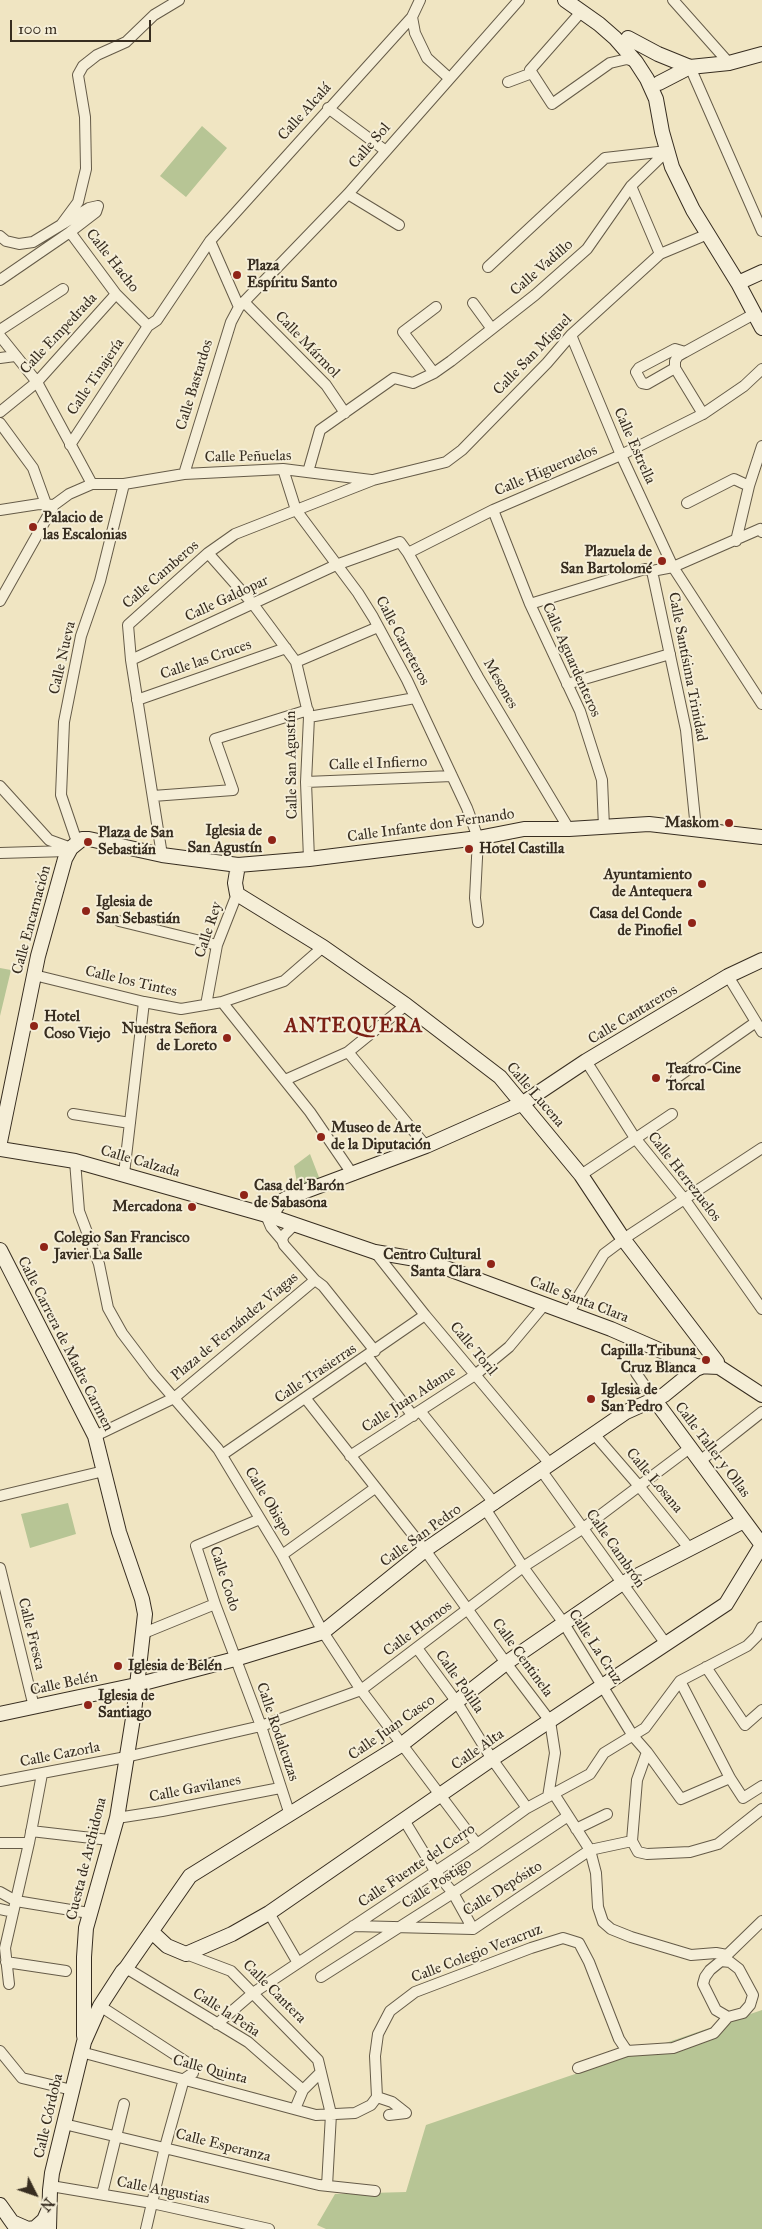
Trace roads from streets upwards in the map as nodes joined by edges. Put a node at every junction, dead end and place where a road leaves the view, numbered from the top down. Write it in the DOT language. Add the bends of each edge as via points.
graph roads {
  1 [pos="179,0"];
  2 [pos="420,0"];
  3 [pos="519,0"];
  4 [pos="566,0"];
  5 [pos="673,0"];
  6 [pos="581,12"];
  7 [pos="412,17"];
  8 [pos="628,38"];
  9 [pos="761,53"];
  10 [pos="729,63"];
  11 [pos="637,64"];
  12 [pos="690,67"];
  13 [pos="532,73"];
  14 [pos="449,78"];
  15 [pos="508,82"];
  16 [pos="659,83"];
  17 [pos="656,98"];
  18 [pos="328,108"];
  19 [pos="386,151"];
  20 [pos="667,151"];
  21 [pos="631,186"];
  22 [pos="348,194"];
  23 [pos="61,225"];
  24 [pos="399,225"];
  25 [pos="762,231"];
  26 [pos="70,232"];
  27 [pos="708,234"];
  28 [pos="0,236"];
  29 [pos="210,242"];
  30 [pos="660,254"];
  31 [pos="488,267"];
  32 [pos="762,272"];
  33 [pos="0,280"];
  34 [pos="738,283"];
  35 [pos="63,289"];
  36 [pos="116,294"];
  37 [pos="473,303"];
  38 [pos="242,304"];
  39 [pos="436,307"];
  40 [pos="754,314"];
  41 [pos="148,326"];
  42 [pos="762,328"];
  43 [pos="492,329"];
  44 [pos="0,330"];
  45 [pos="0,336"];
  46 [pos="571,336"];
  47 [pos="685,352"];
  48 [pos="14,356"];
  49 [pos="0,358"];
  50 [pos="676,368"];
  51 [pos="762,369"];
  52 [pos="434,373"];
  53 [pos="37,382"];
  54 [pos="0,412"];
  55 [pos="345,412"];
  56 [pos="703,414"];
  57 [pos="0,423"];
  58 [pos="70,445"];
  59 [pos="762,446"];
  60 [pos="621,455"];
  61 [pos="283,469"];
  62 [pos="308,472"];
  63 [pos="184,474"];
  64 [pos="373,480"];
  65 [pos="92,484"];
  66 [pos="124,484"];
  67 [pos="749,486"];
  68 [pos="687,503"];
  69 [pos="50,505"];
  70 [pos="0,510"];
  71 [pos="296,510"];
  72 [pos="493,510"];
  73 [pos="762,532"];
  74 [pos="736,541"];
  75 [pos="208,553"];
  76 [pos="408,554"];
  77 [pos="336,565"];
  78 [pos="673,567"];
  79 [pos="652,571"];
  80 [pos="0,601"];
  81 [pos="253,604"];
  82 [pos="530,604"];
  83 [pos="378,627"];
  84 [pos="286,648"];
  85 [pos="670,654"];
  86 [pos="131,660"];
  87 [pos="296,662"];
  88 [pos="567,684"];
  89 [pos="415,698"];
  90 [pos="137,700"];
  91 [pos="762,704"];
  92 [pos="308,714"];
  93 [pos="452,776"];
  94 [pos="306,782"];
  95 [pos="0,786"];
  96 [pos="153,796"];
  97 [pos="604,826"];
  98 [pos="696,828"];
  99 [pos="569,829"];
  100 [pos="762,837"];
  101 [pos="478,838"];
  102 [pos="71,849"];
  103 [pos="0,853"];
  104 [pos="162,855"];
  105 [pos="308,858"];
  106 [pos="238,865"];
  107 [pos="237,894"];
  108 [pos="119,921"];
  109 [pos="478,922"];
  110 [pos="217,945"];
  111 [pos="323,947"];
  112 [pos="762,960"];
  113 [pos="34,975"];
  114 [pos="728,976"];
  115 [pos="144,1002"];
  116 [pos="222,1002"];
  117 [pos="206,1005"];
  118 [pos="406,1005"];
  119 [pos="756,1022"];
  120 [pos="762,1032"];
  121 [pos="348,1052"];
  122 [pos="586,1061"];
  123 [pos="676,1078"];
  124 [pos="285,1080"];
  125 [pos="523,1103"];
  126 [pos="74,1114"];
  127 [pos="672,1114"];
  128 [pos="130,1122"];
  129 [pos="635,1138"];
  130 [pos="0,1142"];
  131 [pos="426,1146"];
  132 [pos="0,1149"];
  133 [pos="762,1150"];
  134 [pos="75,1161"];
  135 [pos="124,1174"];
  136 [pos="353,1175"];
  137 [pos="581,1175"];
  138 [pos="685,1200"];
  139 [pos="283,1201"];
  140 [pos="250,1210"];
  141 [pos="270,1216"];
  142 [pos="294,1225"];
  143 [pos="282,1240"];
  144 [pos="624,1240"];
  145 [pos="0,1250"];
  146 [pos="375,1252"];
  147 [pos="315,1280"];
  148 [pos="545,1304"];
  149 [pos="762,1309"];
  150 [pos="569,1312"];
  151 [pos="425,1316"];
  152 [pos="372,1354"];
  153 [pos="712,1363"];
  154 [pos="636,1373"];
  155 [pos="476,1375"];
  156 [pos="762,1395"];
  157 [pos="174,1398"];
  158 [pos="306,1399"];
  159 [pos="654,1399"];
  160 [pos="762,1412"];
  161 [pos="417,1413"];
  162 [pos="594,1434"];
  163 [pos="95,1436"];
  164 [pos="691,1448"];
  165 [pos="222,1455"];
  166 [pos="350,1456"];
  167 [pos="700,1461"];
  168 [pos="545,1467"];
  169 [pos="104,1471"];
  170 [pos="640,1486"];
  171 [pos="375,1488"];
  172 [pos="0,1496"];
  173 [pos="490,1507"];
  174 [pos="260,1518"];
  175 [pos="744,1521"];
  176 [pos="582,1529"];
  177 [pos="762,1545"];
  178 [pos="689,1548"];
  179 [pos="425,1550"];
  180 [pos="282,1555"];
  181 [pos="523,1567"];
  182 [pos="0,1568"];
  183 [pos="621,1584"];
  184 [pos="215,1604"];
  185 [pos="469,1609"];
  186 [pos="563,1622"];
  187 [pos="323,1632"];
  188 [pos="144,1633"];
  189 [pos="760,1634"];
  190 [pos="666,1644"];
  191 [pos="417,1648"];
  192 [pos="235,1659"];
  193 [pos="506,1663"];
  194 [pos="706,1667"];
  195 [pos="680,1681"];
  196 [pos="136,1685"];
  197 [pos="603,1686"];
  198 [pos="360,1690"];
  199 [pos="456,1701"];
  200 [pos="34,1707"];
  201 [pos="762,1710"];
  202 [pos="0,1714"];
  203 [pos="550,1720"];
  204 [pos="261,1726"];
  205 [pos="633,1736"];
  206 [pos="400,1745"];
  207 [pos="647,1752"];
  208 [pos="126,1757"];
  209 [pos="492,1759"];
  210 [pos="42,1774"];
  211 [pos="730,1778"];
  212 [pos="0,1781"];
  213 [pos="762,1786"];
  214 [pos="280,1788"];
  215 [pos="551,1795"];
  216 [pos="440,1797"];
  217 [pos="527,1808"];
  218 [pos="762,1809"];
  219 [pos="290,1814"];
  220 [pos="607,1814"];
  221 [pos="568,1816"];
  222 [pos="116,1818"];
  223 [pos="404,1820"];
  224 [pos="576,1829"];
  225 [pos="31,1831"];
  226 [pos="110,1840"];
  227 [pos="632,1841"];
  228 [pos="0,1843"];
  229 [pos="29,1843"];
  230 [pos="477,1844"];
  231 [pos="590,1850"];
  232 [pos="435,1871"];
  233 [pos="0,1892"];
  234 [pos="453,1893"];
  235 [pos="16,1901"];
  236 [pos="0,1909"];
  237 [pos="13,1912"];
  238 [pos="90,1913"];
  239 [pos="269,1913"];
  240 [pos="762,1921"];
  241 [pos="353,1926"];
  242 [pos="398,1927"];
  243 [pos="473,1929"];
  244 [pos="152,1932"];
  245 [pos="3,1947"];
  246 [pos="186,1954"];
  247 [pos="727,1958"];
  248 [pos="6,1962"];
  249 [pos="298,1963"];
  250 [pos="126,1968"];
  251 [pos="66,1972"];
  252 [pos="321,1977"];
  253 [pos="10,1984"];
  254 [pos="253,1993"];
  255 [pos="84,1994"];
  256 [pos="100,2006"];
  257 [pos="728,2017"];
  258 [pos="217,2024"];
  259 [pos="82,2047"];
  260 [pos="0,2051"];
  261 [pos="627,2051"];
  262 [pos="578,2068"];
  263 [pos="321,2072"];
  264 [pos="184,2078"];
  265 [pos="72,2090"];
  266 [pos="303,2090"];
  267 [pos="377,2097"];
  268 [pos="124,2104"];
  269 [pos="295,2109"];
  270 [pos="332,2114"];
  271 [pos="389,2116"];
  272 [pos="64,2124"];
  273 [pos="116,2138"];
  274 [pos="165,2147"];
  275 [pos="50,2186"];
  276 [pos="327,2186"];
  277 [pos="375,2191"];
  278 [pos="102,2194"];
  279 [pos="152,2203"];
  280 [pos="0,2205"];
  281 [pos="48,2209"];
  282 [pos="12,2227"];
  283 [pos="49,2229"];
  284 [pos="146,2229"];
  285 [pos="268,2229"];
  1 -- 23 [label="street" via="154,15 126,42 96,55 78,74 86,169 78,202"];
  2 -- 7 [label="street, Calle Alcalá"];
  3 -- 14 [label="street, Calle Sol"];
  4 -- 6 [label="street"];
  4 -- 8 [label="street" via="604,18"];
  5 -- 10 [label="street"];
  6 -- 11 [label="street" via="615,38"];
  6 -- 13 [label="street" via="530,70"];
  7 -- 14 [label="street" via="414,33 427,58"];
  7 -- 18 [label="street, Calle Alcalá"];
  8 -- 12 [label="street"];
  8 -- 16 [label="street"];
  9 -- 10 [label="street"];
  10 -- 12 [label="street"];
  11 -- 13 [label="street" via="627,59 610,62 552,104"];
  11 -- 16 [label="street" via="645,67"];
  11 -- 17 [label="street"];
  12 -- 16 [label="street"];
  12 -- 25 [label="street"];
  13 -- 15 [label="street"];
  14 -- 19 [label="street, Calle Sol"];
  16 -- 17 [label="street"];
  17 -- 20 [label="street"];
  18 -- 19 [label="street"];
  18 -- 29 [label="street, Calle Alcalá"];
  19 -- 22 [label="street, Calle Sol"];
  20 -- 21 [label="street, Calle Vadillo"];
  20 -- 27 [label="street" via="684,193"];
  20 -- 31 [label="street" via="605,158"];
  21 -- 30 [label="street"];
  21 -- 43 [label="street, Calle Vadillo" via="586,249"];
  22 -- 24 [label="street"];
  22 -- 38 [label="street, Calle Sol"];
  23 -- 26 [label="street" via="98,206 96,212"];
  23 -- 28 [label="street" via="33,242 19,244"];
  26 -- 33 [label="street, Calle Hacho"];
  26 -- 36 [label="street, Calle Hacho"];
  27 -- 30 [label="street, Calle San Miguel"];
  27 -- 34 [label="street"];
  29 -- 38 [label="street"];
  29 -- 41 [label="street, Calle Alcalá" via="157,320"];
  30 -- 46 [label="street, Calle San Miguel"];
  32 -- 34 [label="street"];
  34 -- 40 [label="street"];
  35 -- 44 [label="street"];
  36 -- 41 [label="street, Calle Hacho"];
  36 -- 53 [label="street, Calle Empedrada"];
  37 -- 43 [label="street"];
  38 -- 55 [label="street, Calle Mármol" via="326,385"];
  38 -- 63 [label="street, Calle Bastardos" via="231,322"];
  39 -- 52 [label="street" via="403,332"];
  40 -- 42 [label="street"];
  40 -- 47 [label="street"];
  41 -- 58 [label="street, Calle Tinajería"];
  43 -- 52 [label="street, Calle Vadillo"];
  45 -- 48 [label="street"];
  46 -- 60 [label="street, Calle Estrella"];
  46 -- 64 [label="street, Calle San Miguel" via="462,450 446,462"];
  47 -- 50 [label="street" via="675,361"];
  47 -- 50 [label="street" via="675,349 636,372 642,383 647,384"];
  48 -- 49 [label="street"];
  48 -- 53 [label="street"];
  50 -- 56 [label="street"];
  51 -- 56 [label="street, Calle Higueruelos" via="744,386"];
  52 -- 55 [label="street, Calle Vadillo" via="413,384 394,378"];
  53 -- 54 [label="street, Calle Empedrada"];
  53 -- 58 [label="street"];
  55 -- 62 [label="street" via="320,430"];
  56 -- 60 [label="street, Calle Higueruelos"];
  57 -- 69 [label="street" via="33,468"];
  58 -- 65 [label="street"];
  59 -- 67 [label="street"];
  60 -- 72 [label="street, Calle Higueruelos"];
  60 -- 78 [label="street, Calle Estrella"];
  61 -- 62 [label="street, Calle Peñuelas"];
  61 -- 63 [label="street, Calle Peñuelas"];
  61 -- 71 [label="street, Calle Carreteros"];
  62 -- 64 [label="street, Calle Peñuelas"];
  63 -- 66 [label="street, Calle Peñuelas"];
  64 -- 71 [label="street, Calle Camberos"];
  65 -- 66 [label="street, Calle Peñuelas"];
  65 -- 69 [label="street"];
  66 -- 102 [label="street, Calle Nueva" via="100,581 81,636 64,722 61,795"];
  67 -- 68 [label="street" via="734,479"];
  67 -- 74 [label="street"];
  69 -- 70 [label="street"];
  69 -- 80 [label="street"];
  71 -- 75 [label="street, Calle Camberos" via="235,534"];
  71 -- 77 [label="street, Calle Carreteros"];
  72 -- 76 [label="street, Calle Higueruelos"];
  72 -- 82 [label="street, Calle Aguardenteros"];
  73 -- 74 [label="street" via="760,529"];
  74 -- 78 [label="street"];
  75 -- 81 [label="street, Calle San Agustín"];
  75 -- 86 [label="street, Calle Camberos" via="128,625"];
  76 -- 77 [label="street" via="400,542"];
  76 -- 99 [label="street, Mesones"];
  77 -- 81 [label="street, Calle Galdopar"];
  77 -- 83 [label="street, Calle Carreteros"];
  78 -- 79 [label="street"];
  78 -- 91 [label="street, Calle Estrella"];
  79 -- 82 [label="street" via="645,569"];
  79 -- 85 [label="street, Calle Santísima Trinidad"];
  81 -- 84 [label="street, Calle San Agustín"];
  81 -- 86 [label="street, Calle Galdopar"];
  82 -- 88 [label="street, Calle Aguardenteros"];
  83 -- 87 [label="street"];
  83 -- 89 [label="street, Calle Carreteros"];
  84 -- 87 [label="street, Calle San Agustín"];
  84 -- 90 [label="street, Calle las Cruces"];
  85 -- 88 [label="street"];
  85 -- 98 [label="street, Calle Santísima Trinidad" via="686,730"];
  86 -- 90 [label="street, Calle Camberos"];
  87 -- 92 [label="street, Calle San Agustín"];
  88 -- 97 [label="street, Calle Aguardenteros" via="580,711 602,780"];
  89 -- 92 [label="street"];
  89 -- 93 [label="street, Calle Carreteros"];
  90 -- 96 [label="street, Calle Camberos"];
  92 -- 94 [label="street, Calle San Agustín"];
  92 -- 96 [label="street" via="214,739 233,790"];
  93 -- 94 [label="street, Calle el Infierno"];
  93 -- 101 [label="street, Calle Carreteros"];
  94 -- 105 [label="street, Calle San Agustín"];
  95 -- 102 [label="street" via="50,840"];
  96 -- 104 [label="street, Calle Camberos"];
  97 -- 98 [label="street, Calle Infante don Fernando" via="649,824"];
  97 -- 99 [label="street, Calle Infante don Fernando"];
  98 -- 100 [label="street, Calle Infante don Fernando"];
  99 -- 101 [label="street, Calle Infante don Fernando" via="524,829"];
  101 -- 105 [label="street, Calle Infante don Fernando"];
  101 -- 109 [label="street" via="475,898"];
  102 -- 103 [label="street"];
  102 -- 104 [label="street, Calle Infante don Fernando" via="86,838"];
  102 -- 113 [label="street, Calle Encarnación"];
  104 -- 106 [label="street, Calle Infante don Fernando"];
  105 -- 106 [label="street, Calle Infante don Fernando"];
  106 -- 107 [label="street" via="234,883"];
  107 -- 110 [label="street, Calle Rey"];
  107 -- 111 [label="street, Calle Lucena"];
  108 -- 110 [label="street"];
  110 -- 117 [label="street, Calle Rey"];
  111 -- 116 [label="street, Calle los Tintes" via="284,981"];
  111 -- 118 [label="street, Calle Lucena"];
  112 -- 114 [label="street, Calle Cantareros"];
  113 -- 115 [label="street, Calle los Tintes"];
  113 -- 130 [label="street, Calle Encarnación"];
  114 -- 119 [label="street"];
  114 -- 122 [label="street, Calle Cantareros"];
  115 -- 117 [label="street, Calle los Tintes" via="181,1009"];
  115 -- 128 [label="street"];
  116 -- 117 [label="street, Calle los Tintes"];
  116 -- 124 [label="street"];
  118 -- 121 [label="street"];
  118 -- 125 [label="street, Calle Lucena" via="500,1077"];
  119 -- 120 [label="street"];
  119 -- 123 [label="street"];
  121 -- 124 [label="street"];
  121 -- 131 [label="street"];
  122 -- 125 [label="street, Calle Cantareros"];
  122 -- 129 [label="street, Calle Herrezuelos"];
  124 -- 136 [label="street"];
  125 -- 131 [label="street, Calle Cantareros"];
  125 -- 137 [label="street, Calle Lucena"];
  126 -- 128 [label="street"];
  127 -- 129 [label="street"];
  128 -- 135 [label="street"];
  129 -- 137 [label="street"];
  129 -- 138 [label="street, Calle Herrezuelos"];
  131 -- 136 [label="street, Calle Cantareros"];
  132 -- 134 [label="street, Calle Calzada"];
  133 -- 138 [label="street"];
  134 -- 135 [label="street, Calle Calzada"];
  134 -- 157 [label="street, Calle Obispo" via="79,1211 99,1264 108,1308 122,1333"];
  135 -- 140 [label="street, Calle Calzada"];
  136 -- 139 [label="street, Calle Cantareros"];
  137 -- 144 [label="street, Calle Lucena"];
  138 -- 144 [label="street"];
  138 -- 149 [label="street, Calle Herrezuelos"];
  139 -- 140 [label="street, Calle Cantareros"];
  139 -- 141 [label="street"];
  140 -- 141 [label="street, Calle Calzada"];
  141 -- 142 [label="street, Calle Calzada"];
  141 -- 143 [label="street, Calle La Cruz" via="271,1227"];
  142 -- 143 [label="street"];
  142 -- 146 [label="street, Calle Calzada"];
  143 -- 147 [label="street, Calle La Cruz"];
  144 -- 150 [label="street" via="604,1254"];
  144 -- 153 [label="street, Calle Lucena"];
  145 -- 163 [label="street, Calle Carrera de Madre Carmen"];
  146 -- 148 [label="street, Calle Santa Clara" via="428,1260"];
  146 -- 151 [label="street, Calle Toril"];
  147 -- 152 [label="street, Calle La Cruz" via="323,1286"];
  147 -- 157 [label="street, Plaza de Fernández Viagas"];
  148 -- 150 [label="street, Calle Santa Clara"];
  148 -- 155 [label="street, Calle Juan Adame" via="509,1348"];
  150 -- 153 [label="street, Calle Santa Clara" via="696,1366"];
  151 -- 152 [label="street, Calle Trasierras"];
  151 -- 155 [label="street, Calle Toril"];
  152 -- 158 [label="street, Calle Trasierras"];
  152 -- 161 [label="street, Calle La Cruz"];
  153 -- 156 [label="street"];
  153 -- 159 [label="street, Calle San Pedro"];
  154 -- 159 [label="street, Calle Taller y Ollas"];
  155 -- 161 [label="street, Calle Juan Adame"];
  155 -- 168 [label="street, Calle Toril"];
  157 -- 163 [label="street, Plaza de Fernández Viagas"];
  157 -- 165 [label="street, Calle Obispo"];
  158 -- 165 [label="street, Calle Trasierras"];
  158 -- 166 [label="street, Calle Centinela"];
  159 -- 162 [label="street, Calle San Pedro" via="626,1412"];
  159 -- 164 [label="street, Calle Taller y Ollas"];
  160 -- 167 [label="street"];
  161 -- 166 [label="street, Calle Juan Adame"];
  161 -- 173 [label="street, Calle La Cruz"];
  162 -- 168 [label="street, Calle San Pedro"];
  162 -- 170 [label="street, Calle Losana"];
  163 -- 169 [label="street, Calle Carrera de Madre Carmen"];
  164 -- 167 [label="street, Calle Taller y Ollas"];
  164 -- 170 [label="street, Calle Hornos"];
  165 -- 174 [label="street, Calle Obispo"];
  166 -- 171 [label="street, Calle Centinela"];
  167 -- 175 [label="street, Calle Taller y Ollas"];
  168 -- 173 [label="street, Calle San Pedro"];
  168 -- 176 [label="street, Calle Cambrón"];
  169 -- 172 [label="street"];
  169 -- 188 [label="street, Calle Carrera de Madre Carmen" via="144,1603"];
  170 -- 176 [label="street, Calle Hornos"];
  170 -- 178 [label="street, Calle Losana"];
  171 -- 179 [label="street, Calle Centinela"];
  171 -- 180 [label="street"];
  173 -- 179 [label="street, Calle San Pedro"];
  173 -- 181 [label="street, Calle La Cruz"];
  174 -- 180 [label="street, Calle Obispo"];
  174 -- 184 [label="street, Calle Codo" via="196,1546"];
  175 -- 177 [label="street, Calle Taller y Ollas"];
  175 -- 178 [label="street, Calle Juan Casco"];
  176 -- 181 [label="street, Calle Hornos"];
  176 -- 183 [label="street, Calle Cambrón"];
  177 -- 190 [label="street, Calle Alta" via="726,1604"];
  178 -- 183 [label="street, Calle Juan Casco"];
  179 -- 185 [label="street, Calle Centinela"];
  179 -- 187 [label="street, Calle San Pedro"];
  180 -- 187 [label="street, Calle Obispo"];
  181 -- 185 [label="street, Calle Hornos"];
  181 -- 186 [label="street, Calle La Cruz"];
  182 -- 200 [label="street, Calle Fresca"];
  183 -- 186 [label="street, Calle Juan Casco"];
  183 -- 190 [label="street, Calle Cambrón"];
  184 -- 188 [label="street"];
  184 -- 192 [label="street, Calle Codo"];
  185 -- 191 [label="street, Calle Hornos"];
  185 -- 193 [label="street, Calle Centinela"];
  186 -- 193 [label="street, Calle Juan Casco"];
  186 -- 197 [label="street, Calle La Cruz"];
  187 -- 192 [label="street, Calle San Pedro"];
  187 -- 198 [label="street, Calle Obispo"];
  188 -- 196 [label="street, Calle Carrera de Madre Carmen"];
  189 -- 194 [label="street" via="747,1646"];
  190 -- 197 [label="street, Calle Alta"];
  191 -- 198 [label="street, Calle Hornos"];
  191 -- 199 [label="street, Calle Polilla"];
  192 -- 196 [label="street, Calle San Pedro"];
  192 -- 204 [label="street, Calle Rodalcuzas"];
  193 -- 199 [label="street, Calle Juan Casco"];
  193 -- 203 [label="street, Calle Centinela"];
  194 -- 195 [label="street"];
  194 -- 201 [label="street" via="745,1725"];
  195 -- 205 [label="street, Calle Fuente del Cerro" via="645,1728"];
  195 -- 211 [label="street"];
  196 -- 200 [label="street, Calle Belén"];
  196 -- 208 [label="street, Cuesta de Archidona"];
  197 -- 203 [label="street, Calle Alta"];
  197 -- 205 [label="street, Calle La Cruz"];
  198 -- 204 [label="street, Calle Hornos"];
  198 -- 206 [label="street, Calle Obispo"];
  199 -- 206 [label="street, Calle Juan Casco"];
  199 -- 209 [label="street, Calle Polilla"];
  200 -- 202 [label="street, Calle Belén"];
  203 -- 209 [label="street, Calle Alta"];
  203 -- 215 [label="street, Calle Centinela" via="555,1753"];
  204 -- 208 [label="street, Calle Hornos"];
  204 -- 214 [label="street, Calle Rodalcuzas"];
  205 -- 207 [label="street, Calle La Cruz"];
  205 -- 215 [label="street, Calle Fuente del Cerro" via="604,1753 590,1774"];
  206 -- 216 [label="street, Calle Obispo"];
  206 -- 219 [label="street, Calle Juan Casco"];
  207 -- 211 [label="street, Calle La Cruz" via="681,1799"];
  207 -- 227 [label="street" via="637,1780"];
  208 -- 210 [label="street, Calle Cazorla"];
  208 -- 222 [label="street, Cuesta de Archidona"];
  209 -- 216 [label="street, Calle Alta"];
  209 -- 217 [label="street, Calle Polilla"];
  210 -- 212 [label="street, Calle Cazorla"];
  210 -- 225 [label="street"];
  211 -- 213 [label="street" via="743,1798"];
  214 -- 219 [label="street, Calle Rodalcuzas"];
  214 -- 222 [label="street, Calle Gavilanes"];
  215 -- 217 [label="street, Calle Fuente del Cerro"];
  215 -- 221 [label="street"];
  216 -- 223 [label="street, Calle Alta"];
  216 -- 230 [label="street, Calle Obispo"];
  217 -- 230 [label="street, Calle Fuente del Cerro"];
  218 -- 227 [label="street" via="718,1844 690,1852 647,1854 638,1852"];
  219 -- 244 [label="street, Calle Juan Casco" via="190,1876"];
  220 -- 224 [label="street"];
  221 -- 224 [label="street"];
  221 -- 234 [label="street, Calle Postigo"];
  222 -- 226 [label="street, Cuesta de Archidona"];
  223 -- 232 [label="street"];
  223 -- 239 [label="street, Calle Alta"];
  224 -- 231 [label="street"];
  225 -- 226 [label="street"];
  225 -- 229 [label="street"];
  226 -- 238 [label="street, Cuesta de Archidona"];
  227 -- 231 [label="street, Calle Depósito"];
  228 -- 229 [label="street"];
  229 -- 235 [label="street"];
  230 -- 232 [label="street, Calle Fuente del Cerro"];
  231 -- 243 [label="street, Calle Depósito"];
  231 -- 247 [label="street" via="596,1873 598,1907 603,1922 611,1929 691,1954 716,1953"];
  232 -- 234 [label="street"];
  232 -- 241 [label="street, Calle Fuente del Cerro"];
  233 -- 235 [label="street"];
  234 -- 242 [label="street, Calle Postigo"];
  234 -- 243 [label="street"];
  235 -- 237 [label="street"];
  235 -- 238 [label="street"];
  236 -- 237 [label="street"];
  237 -- 245 [label="street"];
  238 -- 255 [label="street, Cuesta de Archidona" via="84,1957"];
  239 -- 246 [label="street, Calle Alta"];
  239 -- 249 [label="street"];
  240 -- 247 [label="street"];
  241 -- 242 [label="street, Calle Depósito"];
  241 -- 249 [label="street, Calle Fuente del Cerro"];
  242 -- 243 [label="street, Calle Depósito"];
  242 -- 252 [label="street, Calle Postigo"];
  244 -- 246 [label="street, Calle Cantera" via="167,1946"];
  244 -- 250 [label="street, Calle Juan Casco"];
  245 -- 248 [label="street"];
  246 -- 254 [label="street, Calle Cantera" via="231,1971"];
  247 -- 257 [label="street" via="715,1965 703,1984 716,2010"];
  247 -- 257 [label="street" via="739,1969 753,1995 743,2013"];
  248 -- 251 [label="street"];
  248 -- 253 [label="street"];
  249 -- 254 [label="street, Calle Fuente del Cerro"];
  250 -- 256 [label="street, Calle Juan Casco"];
  250 -- 258 [label="street, Calle la Peña"];
  254 -- 258 [label="street, Calle Fuente del Cerro"];
  254 -- 263 [label="street, Calle Cantera" via="318,2060"];
  255 -- 256 [label="street" via="93,2007"];
  255 -- 259 [label="street, Cuesta de Archidona"];
  256 -- 259 [label="street, Calle Juan Casco"];
  256 -- 264 [label="street" via="194,2067 193,2073"];
  257 -- 261 [label="street" via="714,2033 674,2048"];
  258 -- 266 [label="street, Calle la Peña" via="248,2042"];
  259 -- 264 [label="street, Calle Quinta"];
  259 -- 265 [label="street, Calle Córdoba"];
  260 -- 265 [label="street" via="22,2078"];
  261 -- 262 [label="street"];
  261 -- 267 [label="street, Calle Colegio Veracruz" via="579,1943 563,1938 415,1992 390,2011 378,2034 375,2056"];
  263 -- 266 [label="street"];
  263 -- 270 [label="street, Calle Cantera"];
  264 -- 269 [label="street, Calle Quinta"];
  264 -- 274 [label="street"];
  265 -- 272 [label="street, Calle Córdoba"];
  266 -- 269 [label="street"];
  267 -- 270 [label="street" via="371,2105 355,2113"];
  267 -- 271 [label="street" via="392,2102 406,2113"];
  268 -- 273 [label="street"];
  269 -- 270 [label="street, Calle Quinta" via="316,2115"];
  270 -- 276 [label="street, Calle Cantera"];
  272 -- 273 [label="street, Calle Esperanza"];
  272 -- 275 [label="street, Calle Córdoba"];
  273 -- 274 [label="street, Calle Esperanza"];
  273 -- 278 [label="street"];
  274 -- 276 [label="street, Calle Esperanza"];
  274 -- 279 [label="street"];
  275 -- 278 [label="street, Calle Angustias"];
  275 -- 281 [label="street, Calle Córdoba"];
  276 -- 277 [label="street, Calle Esperanza"];
  278 -- 279 [label="street, Calle Angustias"];
  279 -- 284 [label="street"];
  279 -- 285 [label="street, Calle Angustias"];
  280 -- 282 [label="street"];
  281 -- 282 [label="street" via="44,2220 35,2228"];
  281 -- 283 [label="street, Calle Córdoba"];
}
